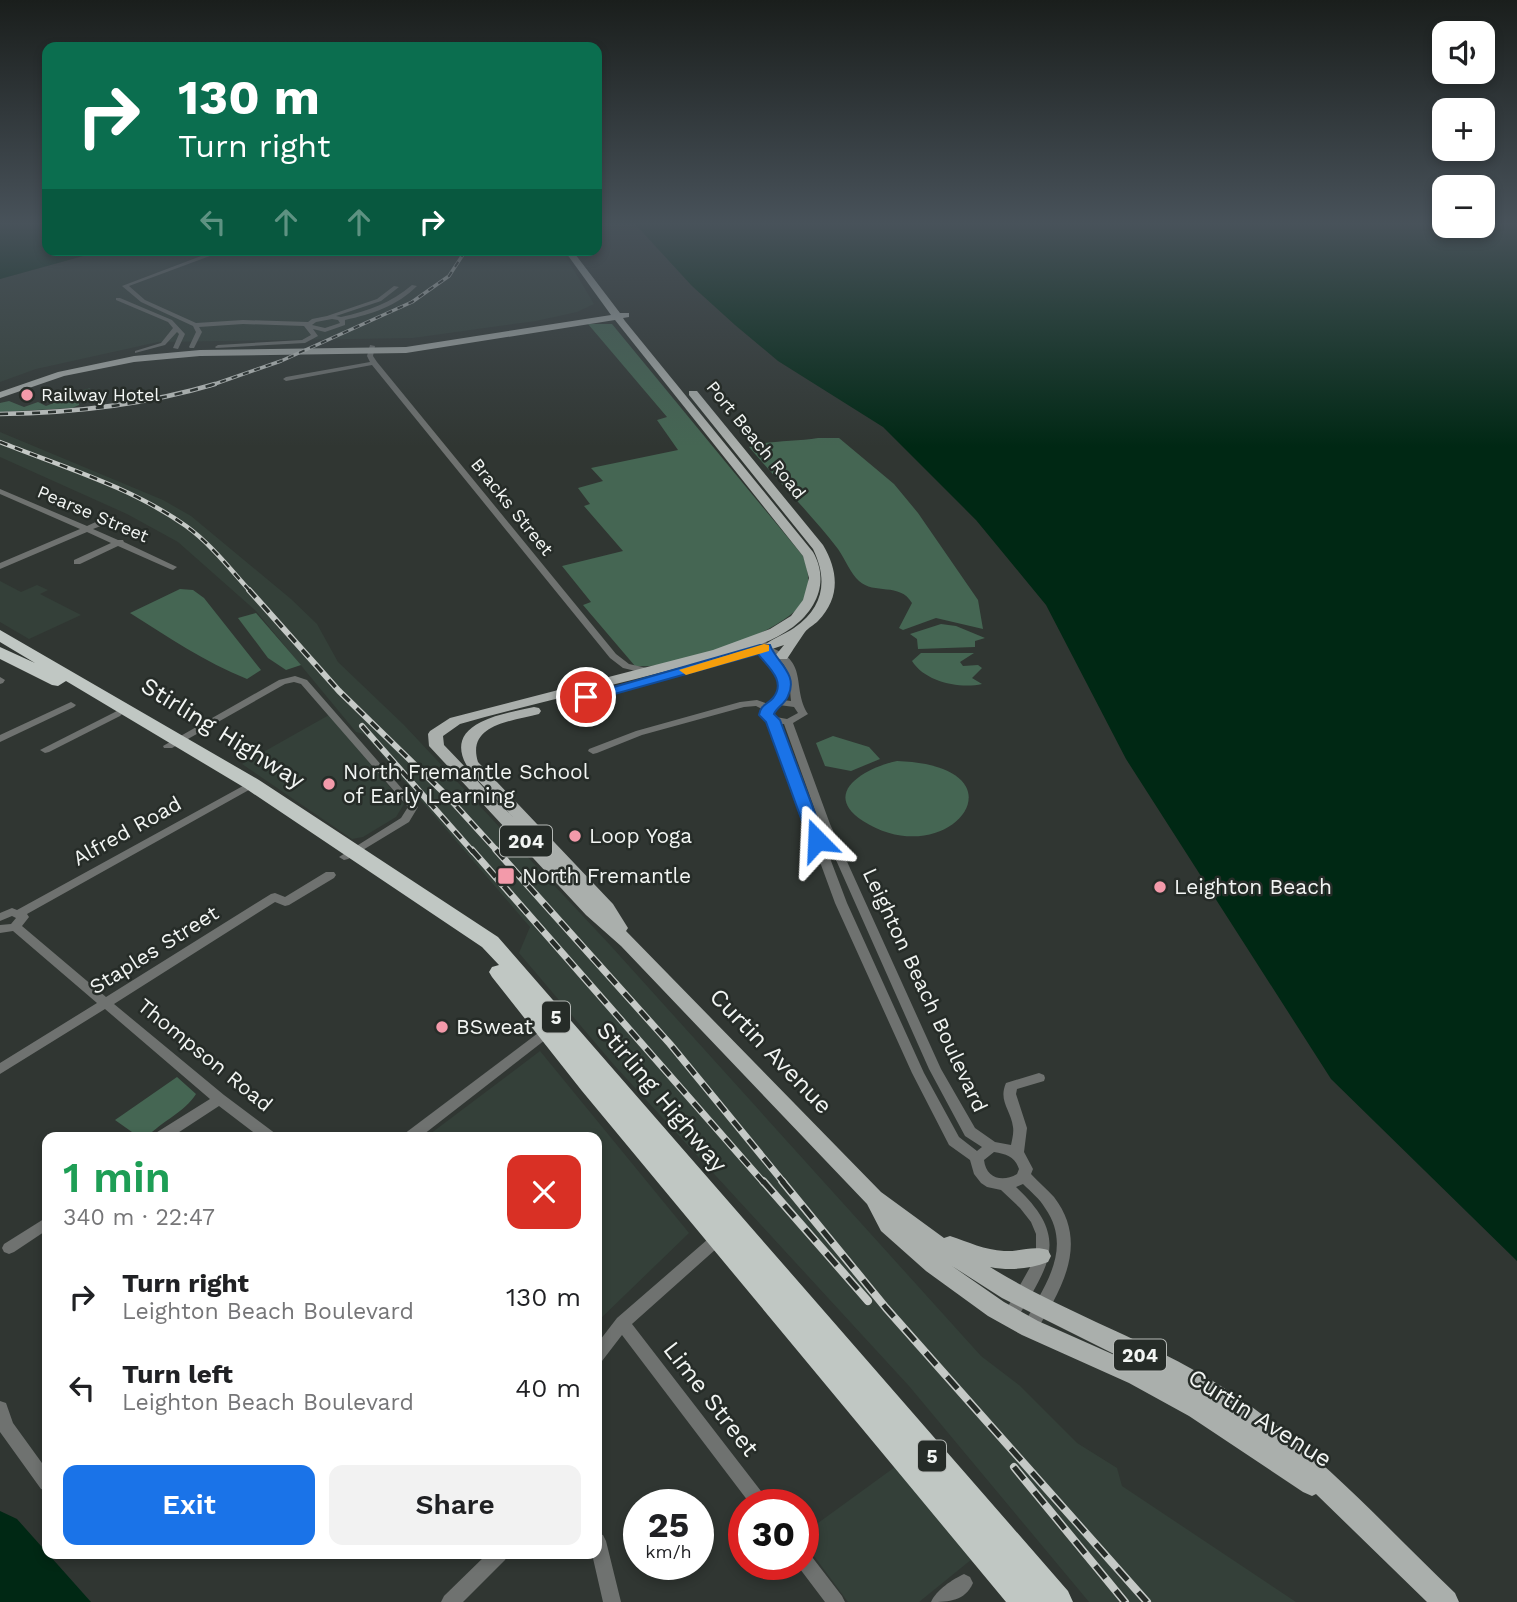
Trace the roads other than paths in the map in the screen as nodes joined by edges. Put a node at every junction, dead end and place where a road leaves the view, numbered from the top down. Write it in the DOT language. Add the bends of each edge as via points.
graph roads {
  1 [pos="137,298"];
  2 [pos="382,298"];
  3 [pos="401,298"];
  4 [pos="611,298"];
  5 [pos="118,299"];
  6 [pos="604,300"];
  7 [pos="143,302"];
  8 [pos="133,305"];
  9 [pos="621,314"];
  10 [pos="327,317"];
  11 [pos="580,318"];
  12 [pos="341,320"];
  13 [pos="308,326"];
  14 [pos="177,328"];
  15 [pos="197,328"];
  16 [pos="218,347"];
  17 [pos="176,348"];
  18 [pos="192,348"];
  19 [pos="371,349"];
  20 [pos="136,352"];
  21 [pos="230,353"];
  22 [pos="181,361"];
  23 [pos="374,363"];
  24 [pos="98,365"];
  25 [pos="286,379"];
  26 [pos="0,387"];
  27 [pos="0,395"];
  28 [pos="0,492"];
  29 [pos="103,522"];
  30 [pos="89,528"];
  31 [pos="120,542"];
  32 [pos="77,562"];
  33 [pos="0,566"];
  34 [pos="173,567"];
  35 [pos="802,629"];
  36 [pos="776,632"];
  37 [pos="1,639"];
  38 [pos="738,647"];
  39 [pos="765,648"];
  40 [pos="782,656"];
  41 [pos="648,671"];
  42 [pos="797,704"];
  43 [pos="71,705"];
  44 [pos="772,705"];
  45 [pos="117,714"];
  46 [pos="773,720"];
  47 [pos="788,722"];
  48 [pos="0,739"];
  49 [pos="173,743"];
  50 [pos="45,750"];
  51 [pos="593,751"];
  52 [pos="246,787"];
  53 [pos="342,861"];
  54 [pos="20,913"];
  55 [pos="1,915"];
  56 [pos="15,927"];
  57 [pos="0,929"];
  58 [pos="627,942"];
  59 [pos="105,1003"];
  60 [pos="555,1028"];
  61 [pos="0,1069"];
  62 [pos="1039,1077"];
  63 [pos="219,1098"];
  64 [pos="168,1132"];
  65 [pos="263,1132"];
  66 [pos="417,1132"];
  67 [pos="992,1147"];
  68 [pos="1017,1153"];
  69 [pos="977,1158"];
  70 [pos="1024,1175"];
  71 [pos="1006,1186"];
  72 [pos="874,1198"];
  73 [pos="42,1226"];
  74 [pos="727,1233"];
  75 [pos="921,1234"];
  76 [pos="9,1248"];
  77 [pos="1041,1256"];
  78 [pos="1026,1312"];
  79 [pos="621,1323"];
  80 [pos="602,1349"];
  81 [pos="0,1408"];
  82 [pos="42,1476"];
  83 [pos="749,1489"];
  84 [pos="494,1559"];
  85 [pos="601,1559"];
  86 [pos="819,1580"];
  87 [pos="964,1583"];
  88 [pos="450,1602"];
  89 [pos="612,1602"];
  90 [pos="836,1602"];
  91 [pos="940,1602"];
  92 [pos="1027,1602"];
  93 [pos="1057,1602"];
  94 [pos="1446,1602"];
  1 -- 7 [label="street"];
  2 -- 10 [label="street"];
  3 -- 12 [label="street"];
  4 -- 9 [label="main road, Port Beach Road"];
  5 -- 8 [label="street"];
  6 -- 9 [label="main road, Port Beach Road"];
  6 -- 11 [label="main road" via="601,310"];
  7 -- 8 [label="street"];
  7 -- 15 [label="street"];
  8 -- 14 [label="street"];
  9 -- 11 [label="main road"];
  9 -- 19 [label="main road" via="454,344"];
  9 -- 35 [label="main road, Port Beach Road / 204" via="827,561 829,593"];
  9 -- 36 [label="main road, Port Beach Road / 204" via="815,565 812,598"];
  10 -- 12 [label="street"];
  10 -- 13 [label="street"];
  11 -- 19 [label="main road"];
  12 -- 13 [label="street" via="343,324 334,328"];
  13 -- 15 [label="street" via="243,322"];
  13 -- 16 [label="street" via="315,336 303,342"];
  14 -- 17 [label="street" via="182,334"];
  14 -- 20 [label="street" via="163,344"];
  15 -- 18 [label="street"];
  16 -- 18 [label="main road"];
  16 -- 19 [label="main road"];
  17 -- 18 [label="main road"];
  17 -- 20 [label="main road"];
  17 -- 24 [label="main road"];
  19 -- 21 [label="main road"];
  19 -- 23 [label="street, Bracks Street"];
  20 -- 26 [label="main road" via="63,367"];
  21 -- 22 [label="main road"];
  21 -- 24 [label="main road"];
  23 -- 25 [label="street"];
  23 -- 41 [label="street, Bracks Street" via="613,656 626,666"];
  24 -- 27 [label="main road"];
  28 -- 30 [label="street, Pearse Street"];
  29 -- 30 [label="street"];
  30 -- 31 [label="street, Pearse Street"];
  30 -- 33 [label="street"];
  31 -- 32 [label="street"];
  31 -- 34 [label="street, Pearse Street"];
  35 -- 39 [label="main road, Port Beach Road / 204"];
  35 -- 40 [label="main road"];
  36 -- 38 [label="main road, 204"];
  36 -- 39 [label="street"];
  37 -- 45 [label="highway, Stirling Highway / 5"];
  37 -- 49 [label="highway, Stirling Highway / 5"];
  38 -- 39 [label="street"];
  38 -- 41 [label="main road, 204"];
  39 -- 40 [label="street"];
  39 -- 44 [label="street" via="764,654 785,681"];
  39 -- 58 [label="main road, Curtin Avenue / 204" via="491,723 471,736 465,748 471,763 607,908"];
  40 -- 42 [label="street" via="794,674"];
  41 -- 58 [label="main road, Curtin Avenue / 204" via="455,721 435,734 443,754"];
  42 -- 44 [label="street"];
  42 -- 47 [label="street" via="803,714"];
  43 -- 48 [label="street"];
  44 -- 46 [label="street, Leighton Beach Boulevard" via="767,715"];
  44 -- 51 [label="street" via="743,704"];
  45 -- 49 [label="highway, Stirling Highway / 5"];
  45 -- 50 [label="street"];
  46 -- 47 [label="street"];
  46 -- 69 [label="street, Leighton Beach Boulevard" via="841,903 918,1073 954,1141"];
  47 -- 67 [label="street, Leighton Beach Boulevard" via="825,824 935,1069 970,1132"];
  49 -- 52 [label="highway, Stirling Highway / 5"];
  49 -- 53 [label="street" via="282,682 304,682 413,807 405,820"];
  52 -- 53 [label="highway, Stirling Highway / 5"];
  52 -- 54 [label="street, Alfred Road"];
  53 -- 59 [label="street, Staples Street" via="285,902 275,897"];
  53 -- 60 [label="highway, Stirling Highway / 5" via="471,943"];
  54 -- 55 [label="street"];
  54 -- 56 [label="street" via="23,920"];
  56 -- 57 [label="street"];
  56 -- 59 [label="street, Thompson Road"];
  58 -- 72 [label="main road, Curtin Avenue / 204"];
  59 -- 61 [label="street, Staples Street"];
  59 -- 63 [label="street, Thompson Road"];
  60 -- 66 [label="street"];
  60 -- 74 [label="highway, Stirling Highway / 5"];
  62 -- 68 [label="street" via="1011,1086 1009,1094 1020,1128"];
  63 -- 64 [label="street"];
  63 -- 65 [label="street, Thompson Road"];
  67 -- 68 [label="street, Leighton Beach Boulevard"];
  67 -- 69 [label="street"];
  68 -- 70 [label="street" via="1024,1161"];
  69 -- 71 [label="street, Leighton Beach Boulevard" via="982,1177"];
  70 -- 71 [label="street"];
  70 -- 78 [label="street" via="1062,1223 1066,1251 1054,1288"];
  71 -- 77 [label="street, Leighton Beach Boulevard" via="1034,1210 1044,1229"];
  72 -- 75 [label="main road, Curtin Avenue / 204"];
  72 -- 78 [label="main road, Curtin Avenue / 204" via="889,1225 934,1265"];
  73 -- 76 [label="street"];
  74 -- 79 [label="street"];
  74 -- 92 [label="highway, Stirling Highway / 5"];
  74 -- 93 [label="highway, Stirling Highway / 5"];
  75 -- 77 [label="main road" via="997,1261 1013,1263"];
  75 -- 78 [label="main road, Curtin Avenue / 204"];
  77 -- 78 [label="street, Leighton Beach Boulevard"];
  78 -- 94 [label="main road, Curtin Avenue / 204" via="1197,1408 1340,1503"];
  79 -- 80 [label="street"];
  79 -- 83 [label="street, Lime Street"];
  81 -- 82 [label="street" via="6,1427"];
  84 -- 88 [label="street"];
  85 -- 89 [label="street"];
  86 -- 90 [label="street"];
  87 -- 91 [label="street"];
}
